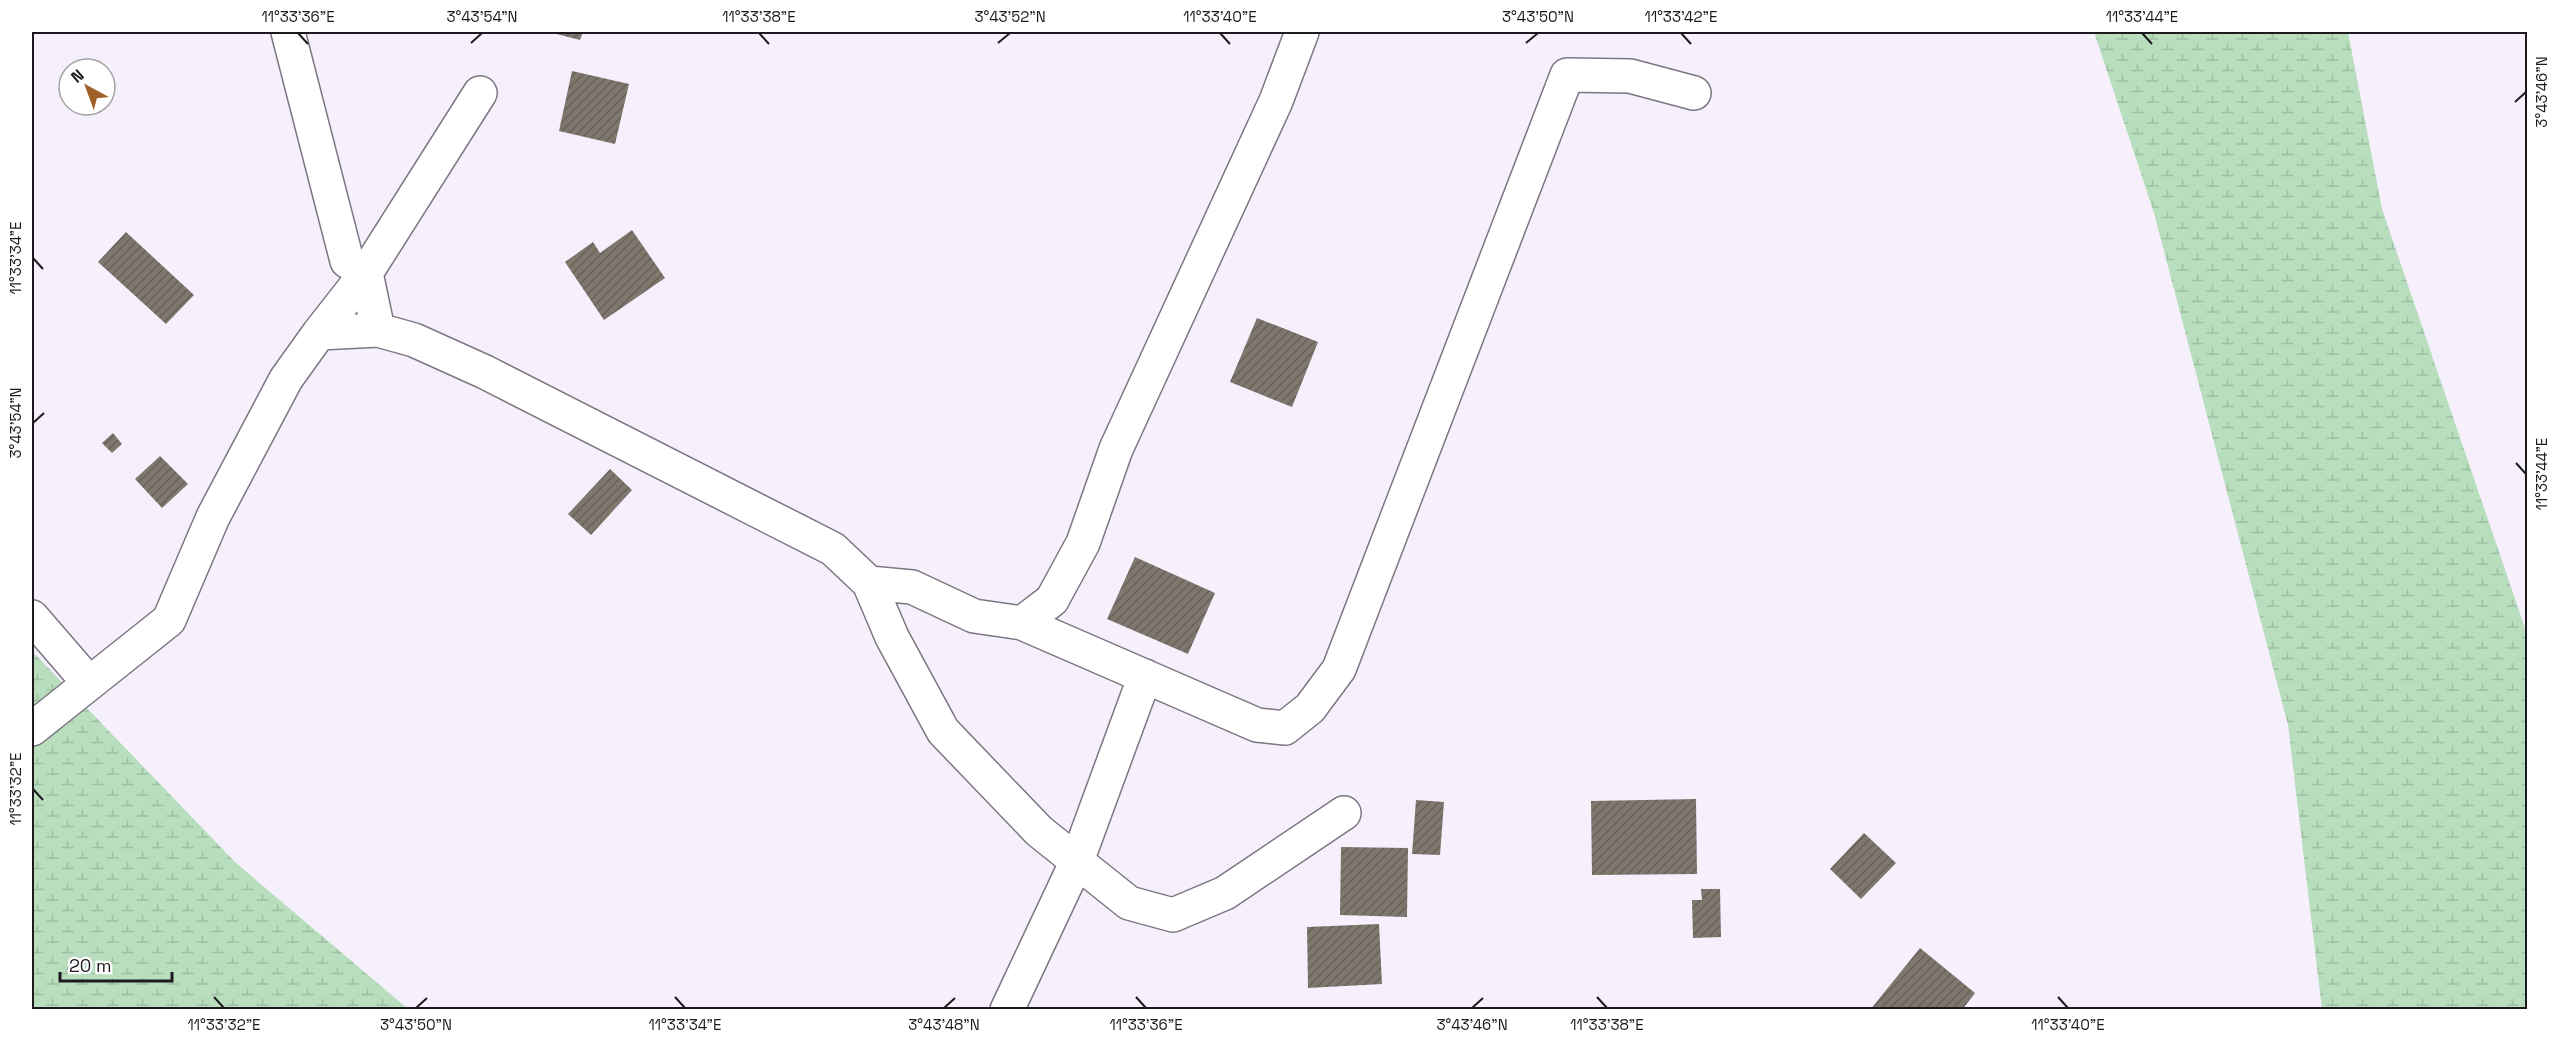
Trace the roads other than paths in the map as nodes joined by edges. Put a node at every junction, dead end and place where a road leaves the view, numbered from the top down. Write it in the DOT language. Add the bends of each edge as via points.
graph roads {
  1 [pos="288,32"];
  2 [pos="1302,32"];
  3 [pos="480,93"];
  4 [pos="1694,93"];
  5 [pos="366,273"];
  6 [pos="378,330"];
  7 [pos="319,333"];
  8 [pos="869,583"];
  9 [pos="32,617"];
  10 [pos="1022,622"];
  11 [pos="1145,676"];
  12 [pos="89,683"];
  13 [pos="32,729"];
  14 [pos="1344,813"];
  15 [pos="1077,861"];
  16 [pos="1007,1010"];
  1 -- 5 [label="street" via="347,261"];
  2 -- 10 [label="street" via="1276,101 1116,449 1083,543 1053,600"];
  3 -- 5 [label="street"];
  4 -- 11 [label="street" via="1630,76 1567,75 1338,669 1310,708 1285,728 1257,725"];
  5 -- 6 [label="street"];
  5 -- 7 [label="street"];
  6 -- 7 [label="street"];
  6 -- 8 [label="street" via="414,340 485,372 833,549"];
  7 -- 12 [label="street" via="286,379 219,507 169,620"];
  8 -- 10 [label="street" via="912,587 974,616"];
  8 -- 15 [label="street" via="892,637 943,731 1039,831"];
  9 -- 12 [label="street"];
  10 -- 11 [label="street"];
  11 -- 15 [label="street"];
  12 -- 13 [label="street"];
  14 -- 15 [label="street" via="1225,893 1173,915 1129,903"];
  15 -- 16 [label="street"];
}
